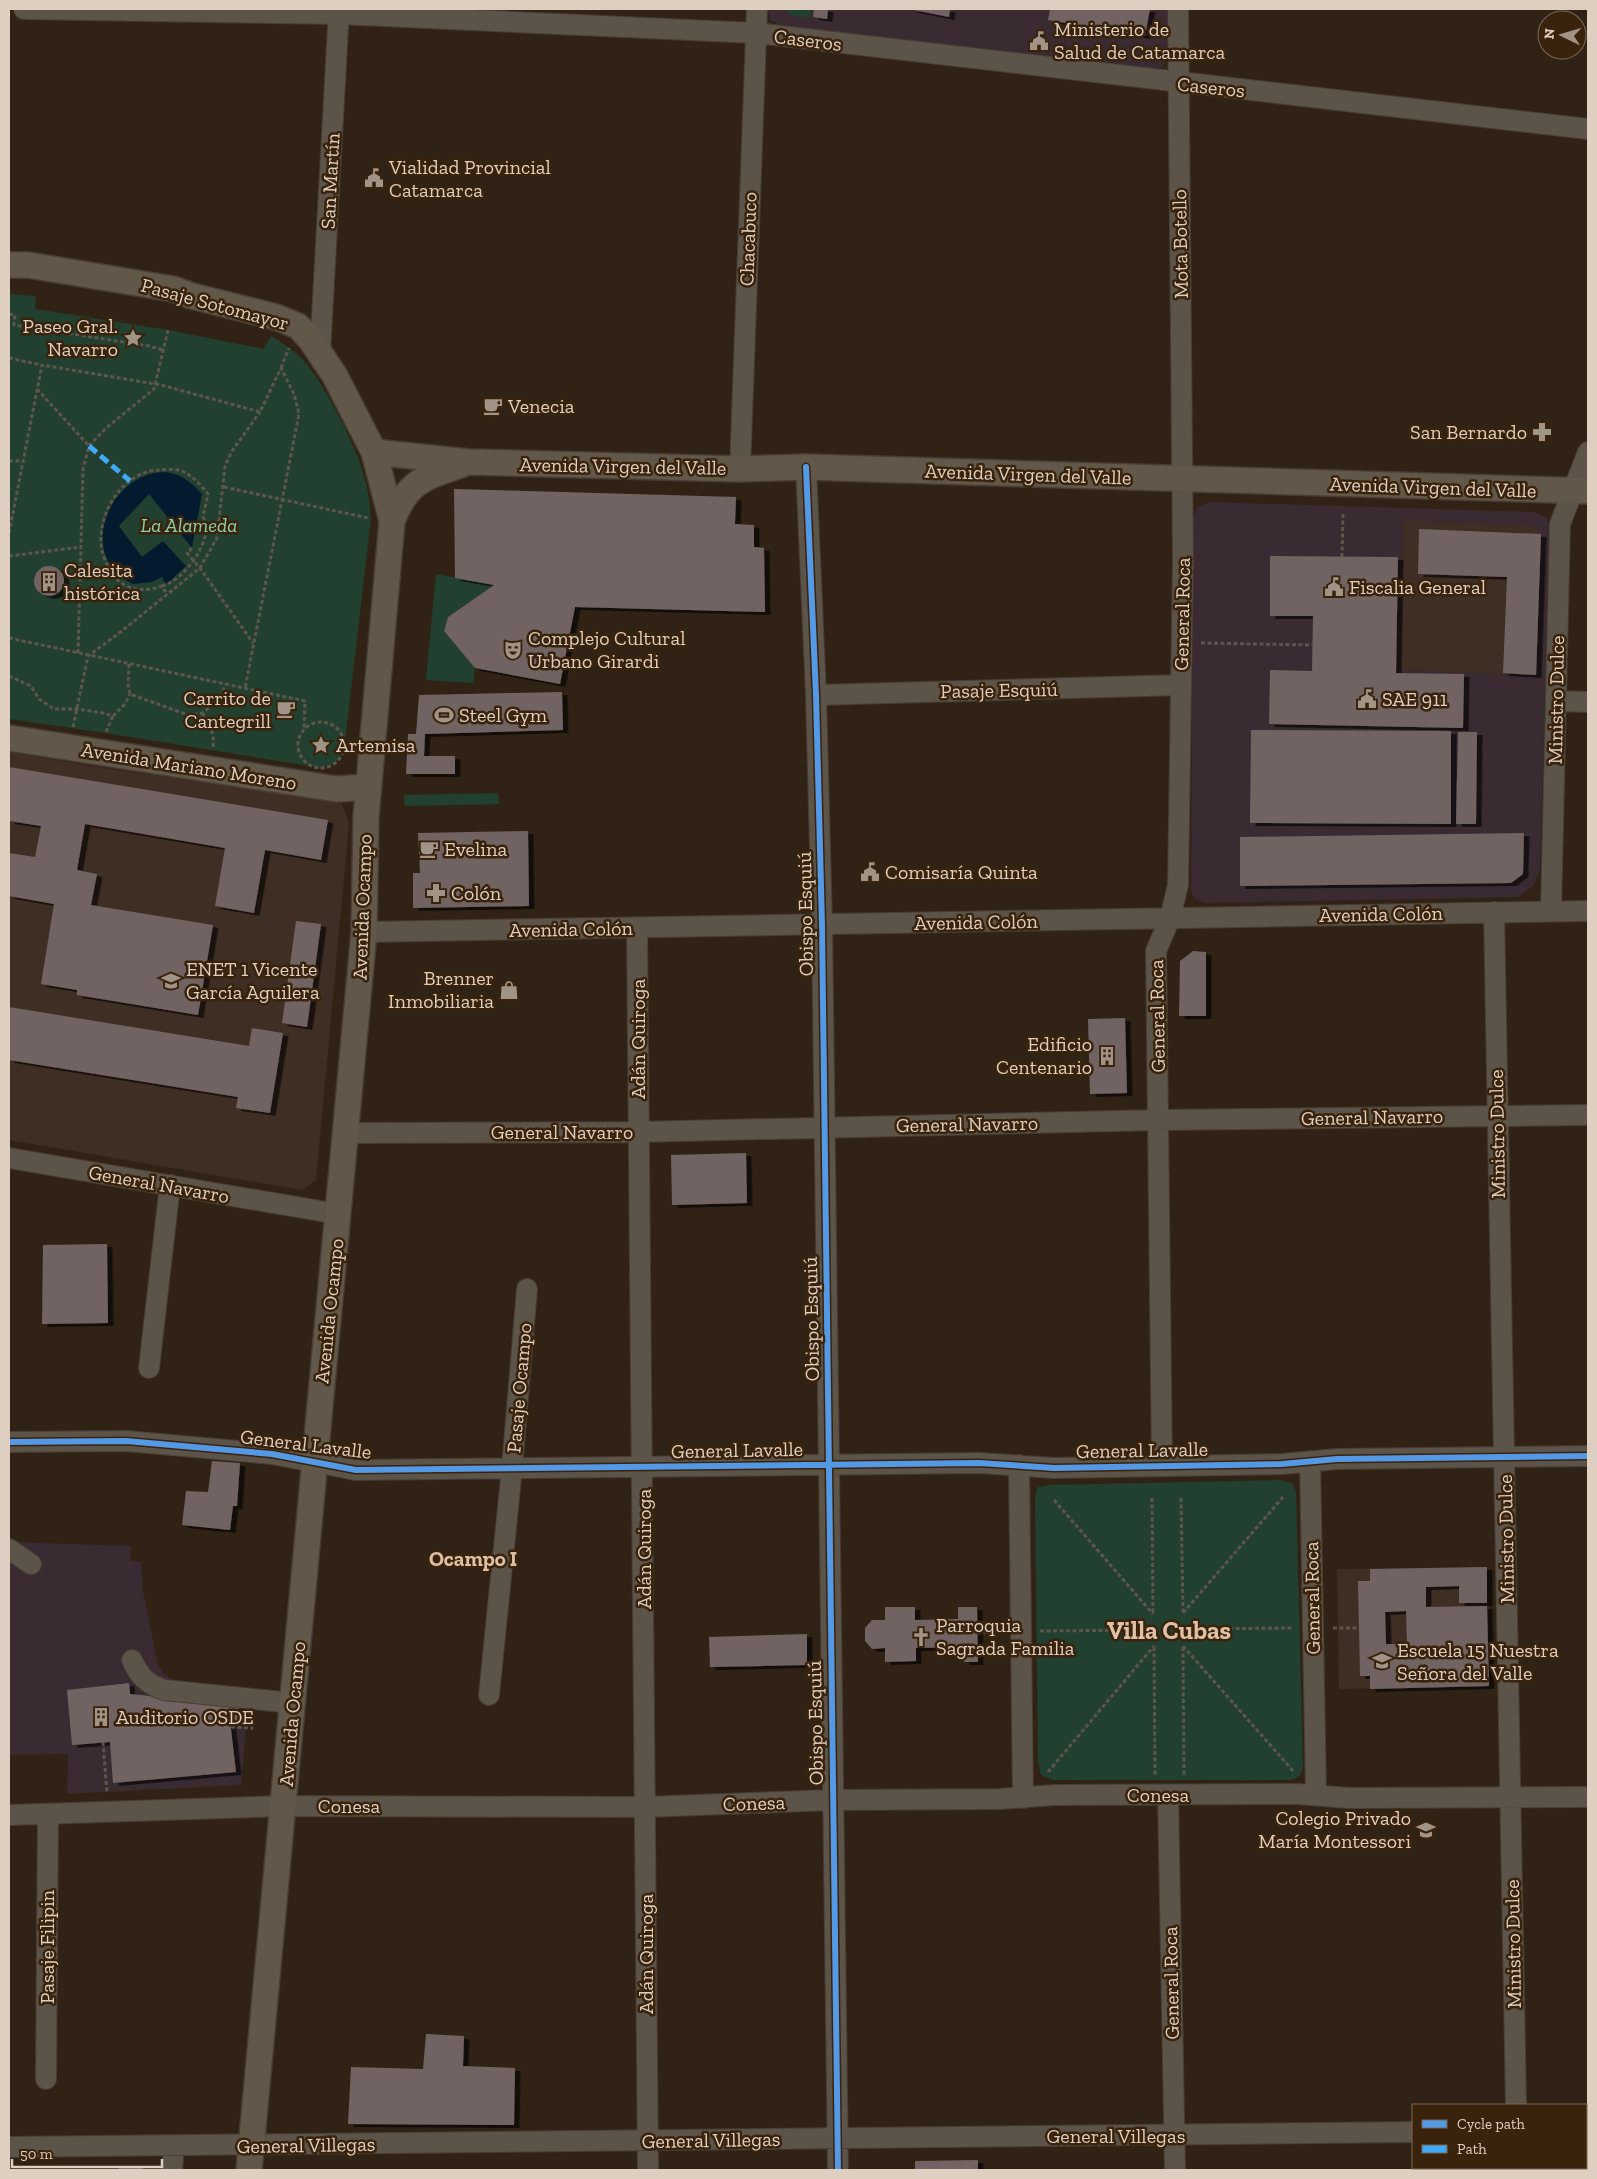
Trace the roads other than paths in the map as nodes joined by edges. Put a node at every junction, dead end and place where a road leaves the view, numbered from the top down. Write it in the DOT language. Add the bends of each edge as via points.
graph roads {
  1 [pos="24,9"];
  2 [pos="756,9"];
  3 [pos="1178,9"];
  4 [pos="339,12"];
  5 [pos="756,33"];
  6 [pos="1178,83"];
  7 [pos="1588,129"];
  8 [pos="11,266"];
  9 [pos="320,353"];
  10 [pos="374,452"];
  11 [pos="1588,452"];
  12 [pos="468,462"];
  13 [pos="806,467"];
  14 [pos="740,469"];
  15 [pos="1182,480"];
  16 [pos="1581,491"];
  17 [pos="392,521"];
  18 [pos="1181,685"];
  19 [pos="816,695"];
  20 [pos="1556,701"];
  21 [pos="1588,702"];
  22 [pos="9,738"];
  23 [pos="369,787"];
  24 [pos="1551,911"];
  25 [pos="1588,911"];
  26 [pos="1494,912"];
  27 [pos="1170,918"];
  28 [pos="822,925"];
  29 [pos="637,928"];
  30 [pos="364,932"];
  31 [pos="1588,1114"];
  32 [pos="1497,1116"];
  33 [pos="1159,1120"];
  34 [pos="824,1127"];
  35 [pos="638,1132"];
  36 [pos="346,1133"];
  37 [pos="9,1158"];
  38 [pos="170,1186"];
  39 [pos="338,1214"];
  40 [pos="527,1289"];
  41 [pos="149,1368"];
  42 [pos="9,1442"];
  43 [pos="1505,1456"];
  44 [pos="1588,1456"];
  45 [pos="1310,1461"];
  46 [pos="314,1463"];
  47 [pos="829,1465"];
  48 [pos="1019,1465"];
  49 [pos="1162,1465"];
  50 [pos="512,1468"];
  51 [pos="643,1468"];
  52 [pos="9,1549"];
  53 [pos="31,1564"];
  54 [pos="132,1660"];
  55 [pos="489,1695"];
  56 [pos="293,1703"];
  57 [pos="1316,1794"];
  58 [pos="1168,1795"];
  59 [pos="1588,1797"];
  60 [pos="1023,1798"];
  61 [pos="1510,1798"];
  62 [pos="832,1800"];
  63 [pos="283,1806"];
  64 [pos="645,1807"];
  65 [pos="48,1814"];
  66 [pos="9,1815"];
  67 [pos="46,2080"];
  68 [pos="1516,2104"];
  69 [pos="1412,2132"];
  70 [pos="1174,2136"];
  71 [pos="837,2138"];
  72 [pos="648,2140"];
  73 [pos="174,2146"];
  74 [pos="252,2146"];
  75 [pos="9,2148"];
  76 [pos="172,2170"];
  77 [pos="249,2170"];
  78 [pos="648,2170"];
  79 [pos="838,2170"];
  80 [pos="1175,2170"];
  1 -- 4 [label="street, Caseros"];
  2 -- 5 [label="street, Chacabuco"];
  3 -- 6 [label="street, Mota Botello"];
  4 -- 5 [label="street, Caseros"];
  4 -- 9 [label="street, San Martín"];
  5 -- 6 [label="street, Caseros"];
  5 -- 14 [label="street, Chacabuco"];
  6 -- 7 [label="street, Caseros"];
  6 -- 15 [label="street, Mota Botello"];
  8 -- 9 [label="main road, Pasaje Sotomayor" via="173,289 276,317 298,326"];
  9 -- 10 [label="main road, Pasaje Sotomayor"];
  10 -- 12 [label="main road, Avenida Virgen del Valle"];
  10 -- 17 [label="main road, Avenida Ocampo"];
  11 -- 16 [label="street, Ministro Dulce"];
  12 -- 14 [label="main road, Avenida Virgen del Valle"];
  12 -- 17 [label="main road, Avenida Virgen del Valle" via="421,479 403,497"];
  13 -- 14 [label="main road, Avenida Virgen del Valle"];
  13 -- 15 [label="main road, Avenida Virgen del Valle"];
  13 -- 19 [label="street, Obispo Esquiú"];
  15 -- 16 [label="main road, Avenida Virgen del Valle"];
  15 -- 18 [label="street, General Roca"];
  16 -- 20 [label="street, Ministro Dulce" via="1560,524"];
  17 -- 23 [label="main road, Avenida Ocampo"];
  18 -- 19 [label="street, Pasaje Esquiú"];
  18 -- 27 [label="street, General Roca" via="1178,884"];
  19 -- 28 [label="street, Obispo Esquiú"];
  20 -- 21 [label="street"];
  20 -- 24 [label="street, Ministro Dulce"];
  22 -- 23 [label="main road, Avenida Mariano Moreno" via="336,789"];
  23 -- 30 [label="main road, Avenida Ocampo"];
  24 -- 25 [label="street, Avenida Colón"];
  24 -- 26 [label="street, Avenida Colón"];
  26 -- 27 [label="street, Avenida Colón"];
  26 -- 32 [label="street, Ministro Dulce"];
  27 -- 28 [label="street, Avenida Colón"];
  27 -- 33 [label="street, General Roca" via="1156,952"];
  28 -- 29 [label="street, Avenida Colón"];
  28 -- 34 [label="street, Obispo Esquiú"];
  29 -- 30 [label="street, Avenida Colón"];
  29 -- 35 [label="street, Adán Quiroga"];
  30 -- 36 [label="main road, Avenida Ocampo"];
  31 -- 32 [label="street, General Navarro"];
  32 -- 33 [label="street, General Navarro"];
  32 -- 43 [label="street, Ministro Dulce"];
  33 -- 34 [label="street, General Navarro"];
  33 -- 49 [label="street, General Roca"];
  34 -- 35 [label="street, General Navarro"];
  34 -- 47 [label="street, Obispo Esquiú"];
  35 -- 36 [label="street, General Navarro"];
  35 -- 51 [label="street, Adán Quiroga"];
  36 -- 39 [label="main road, Avenida Ocampo"];
  37 -- 38 [label="street, General Navarro"];
  38 -- 39 [label="street, General Navarro"];
  38 -- 41 [label="street"];
  39 -- 46 [label="main road, Avenida Ocampo"];
  40 -- 50 [label="street, Pasaje Ocampo"];
  42 -- 46 [label="street, General Lavalle" via="126,1441 272,1454"];
  43 -- 44 [label="street, General Lavalle"];
  43 -- 45 [label="street, General Lavalle"];
  43 -- 61 [label="street, Ministro Dulce"];
  45 -- 49 [label="street, General Lavalle"];
  45 -- 57 [label="street, General Roca"];
  46 -- 50 [label="street, General Lavalle" via="356,1470"];
  46 -- 56 [label="main road, Avenida Ocampo"];
  47 -- 48 [label="street, General Lavalle"];
  47 -- 51 [label="street, General Lavalle"];
  47 -- 62 [label="street, Obispo Esquiú"];
  48 -- 49 [label="street, General Lavalle" via="1054,1468"];
  48 -- 60 [label="street"];
  50 -- 51 [label="street, General Lavalle"];
  50 -- 55 [label="street, Pasaje Ocampo"];
  51 -- 64 [label="street, Adán Quiroga"];
  52 -- 53 [label="street"];
  54 -- 56 [label="street" via="142,1677 164,1690"];
  56 -- 63 [label="main road, Avenida Ocampo"];
  57 -- 58 [label="street, Conesa"];
  57 -- 61 [label="street, Conesa" via="1349,1798"];
  58 -- 60 [label="street, Conesa"];
  58 -- 70 [label="street, General Roca"];
  59 -- 61 [label="street, Conesa"];
  60 -- 62 [label="street, Conesa"];
  61 -- 68 [label="street, Ministro Dulce"];
  62 -- 64 [label="street, Conesa"];
  62 -- 71 [label="street, Obispo Esquiú"];
  63 -- 64 [label="street, Conesa"];
  63 -- 65 [label="street, Conesa"];
  63 -- 74 [label="main road, Avenida Ocampo"];
  64 -- 72 [label="street, Adán Quiroga"];
  65 -- 66 [label="street, Conesa"];
  65 -- 67 [label="street, Pasaje Filipin"];
  69 -- 70 [label="street, General Villegas"];
  70 -- 71 [label="street, General Villegas"];
  70 -- 80 [label="street, General Roca"];
  71 -- 72 [label="street, General Villegas"];
  71 -- 79 [label="street, Obispo Esquiú"];
  72 -- 74 [label="street, General Villegas"];
  72 -- 78 [label="street, Adán Quiroga"];
  73 -- 74 [label="street, General Villegas"];
  73 -- 75 [label="street, General Villegas"];
  73 -- 76 [label="street"];
  74 -- 77 [label="main road, Avenida Ocampo"];
}
